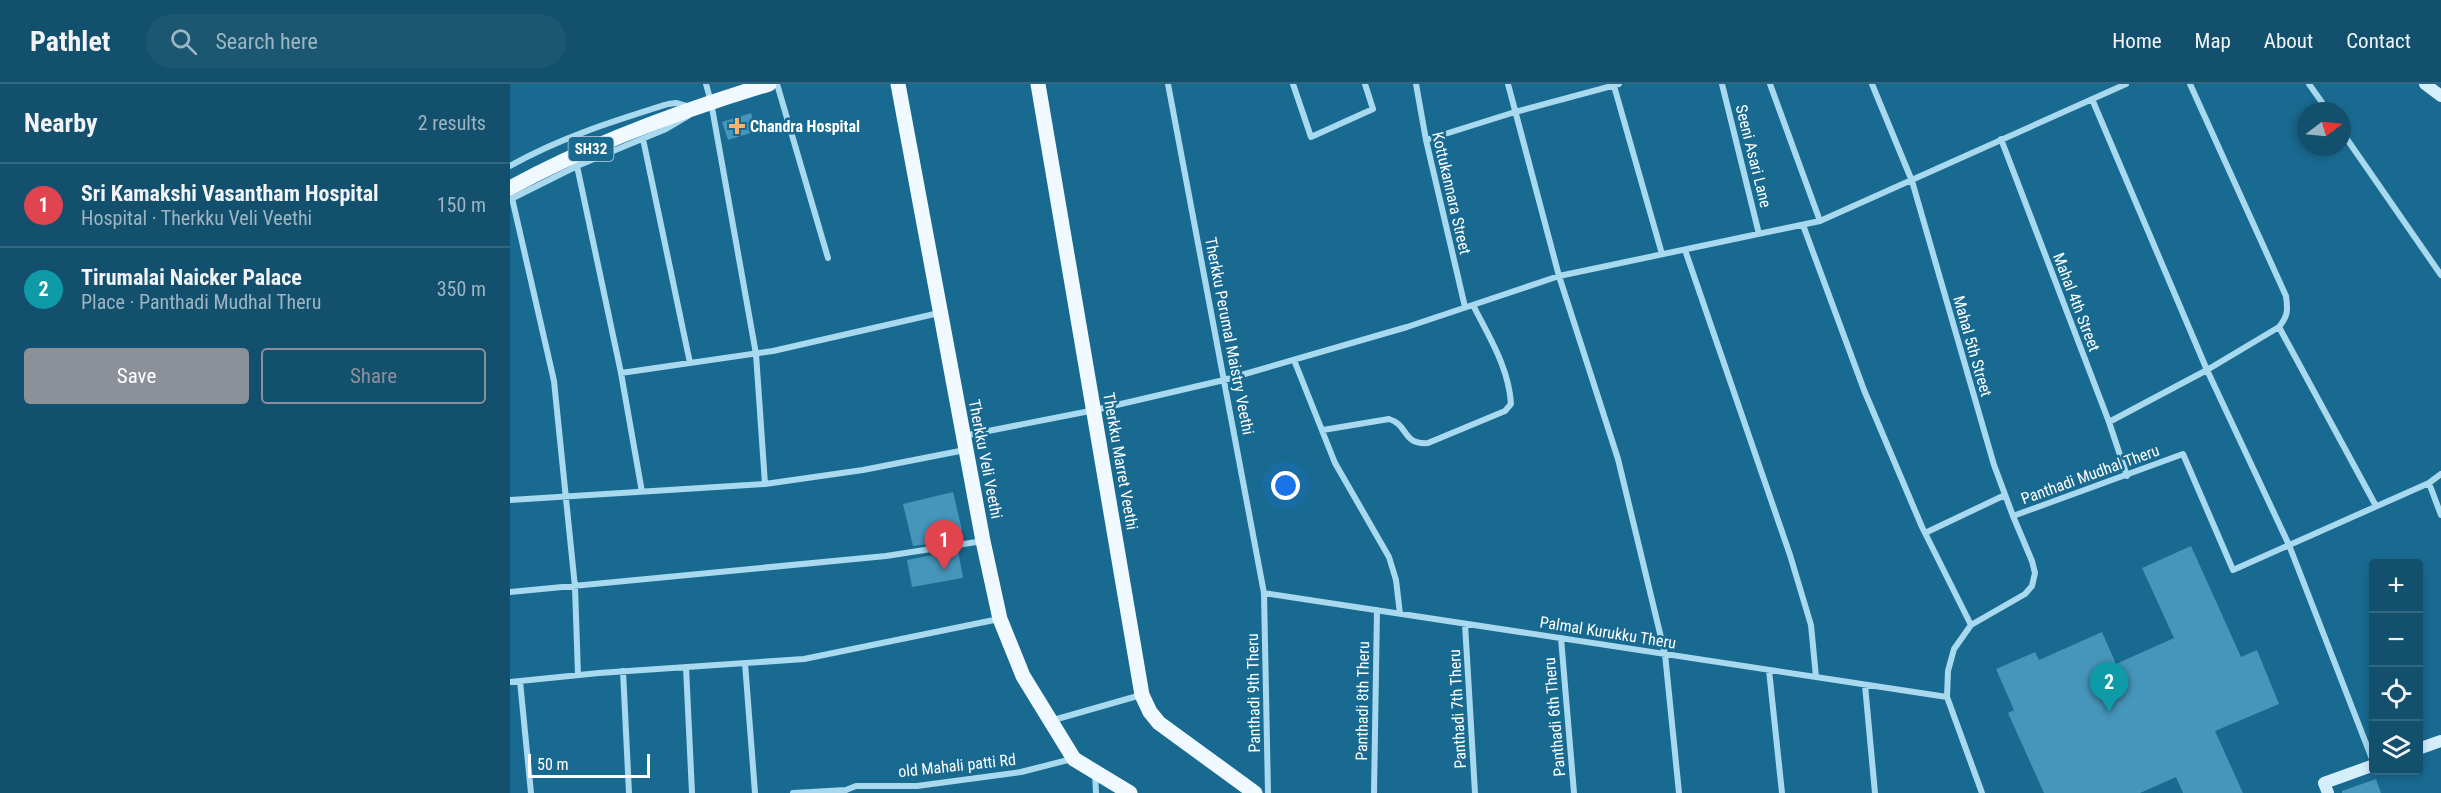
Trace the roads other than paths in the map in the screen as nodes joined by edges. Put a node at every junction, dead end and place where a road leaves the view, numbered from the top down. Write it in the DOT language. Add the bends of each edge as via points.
graph roads {
  1 [pos="706,84"];
  2 [pos="770,84"];
  3 [pos="777,84"];
  4 [pos="897,84"];
  5 [pos="1038,84"];
  6 [pos="1168,84"];
  7 [pos="1293,84"];
  8 [pos="1365,84"];
  9 [pos="1416,84"];
  10 [pos="1508,84"];
  11 [pos="1722,84"];
  12 [pos="1770,84"];
  13 [pos="1872,84"];
  14 [pos="2126,84"];
  15 [pos="2190,84"];
  16 [pos="2309,84"];
  17 [pos="2426,84"];
  18 [pos="1617,85"];
  19 [pos="1595,87"];
  20 [pos="2441,96"];
  21 [pos="2092,99"];
  22 [pos="711,102"];
  23 [pos="2322,102"];
  24 [pos="692,108"];
  25 [pos="1515,112"];
  26 [pos="643,139"];
  27 [pos="2001,139"];
  28 [pos="1426,140"];
  29 [pos="2351,145"];
  30 [pos="510,166"];
  31 [pos="577,166"];
  32 [pos="1912,181"];
  33 [pos="511,195"];
  34 [pos="1820,221"];
  35 [pos="1803,225"];
  36 [pos="1759,234"];
  37 [pos="1685,250"];
  38 [pos="1662,254"];
  39 [pos="828,258"];
  40 [pos="2441,275"];
  41 [pos="1559,276"];
  42 [pos="1473,305"];
  43 [pos="1465,308"];
  44 [pos="940,312"];
  45 [pos="2279,327"];
  46 [pos="756,354"];
  47 [pos="1294,360"];
  48 [pos="690,363"];
  49 [pos="2207,370"];
  50 [pos="621,373"];
  51 [pos="1224,380"];
  52 [pos="1095,410"];
  53 [pos="2109,422"];
  54 [pos="1323,430"];
  55 [pos="965,443"];
  56 [pos="2441,474"];
  57 [pos="2127,476"];
  58 [pos="2429,483"];
  59 [pos="765,484"];
  60 [pos="642,492"];
  61 [pos="2005,495"];
  62 [pos="567,497"];
  63 [pos="510,500"];
  64 [pos="2376,506"];
  65 [pos="2441,515"];
  66 [pos="2013,516"];
  67 [pos="1925,533"];
  68 [pos="983,541"];
  69 [pos="2289,545"];
  70 [pos="575,587"];
  71 [pos="510,592"];
  72 [pos="1264,593"];
  73 [pos="1377,610"];
  74 [pos="1400,614"];
  75 [pos="1000,619"];
  76 [pos="1465,624"];
  77 [pos="1971,625"];
  78 [pos="1561,638"];
  79 [pos="1665,654"];
  80 [pos="746,663"];
  81 [pos="686,667"];
  82 [pos="1770,670"];
  83 [pos="622,671"];
  84 [pos="578,675"];
  85 [pos="1816,677"];
  86 [pos="520,681"];
  87 [pos="510,682"];
  88 [pos="1864,685"];
  89 [pos="1142,695"];
  90 [pos="1947,697"];
  91 [pos="1049,721"];
  92 [pos="2441,741"];
  93 [pos="2423,747"];
  94 [pos="2369,755"];
  95 [pos="1074,759"];
  96 [pos="2369,767"];
  97 [pos="1095,771"];
  98 [pos="2326,788"];
  99 [pos="917,789"];
  100 [pos="845,791"];
  101 [pos="531,793"];
  102 [pos="629,793"];
  103 [pos="692,793"];
  104 [pos="755,793"];
  105 [pos="793,793"];
  106 [pos="1096,793"];
  107 [pos="1130,793"];
  108 [pos="1255,793"];
  109 [pos="1268,793"];
  110 [pos="1374,793"];
  111 [pos="1475,793"];
  112 [pos="1574,793"];
  113 [pos="1679,793"];
  114 [pos="1782,793"];
  115 [pos="1875,793"];
  116 [pos="1983,793"];
  1 -- 22 [label="street"];
  2 -- 22 [label="main road, SH32"];
  3 -- 39 [label="street"];
  4 -- 44 [label="main road, Therkku Veli Veethi"];
  5 -- 52 [label="main road, Therkku Marret Veethi"];
  6 -- 51 [label="street, Therkku Perumal Maistry Veethi"];
  7 -- 8 [label="street" via="1311,137 1372,109"];
  9 -- 28 [label="street, Kottukannara Street"];
  10 -- 25 [label="street"];
  11 -- 36 [label="street, Seeni Asari Lane"];
  12 -- 34 [label="street"];
  13 -- 32 [label="street, Mahal 5th Street"];
  14 -- 21 [label="street"];
  15 -- 45 [label="street" via="2286,296 2287,317"];
  16 -- 23 [label="street"];
  17 -- 20 [label="street"];
  18 -- 19 [label="street"];
  18 -- 38 [label="street"];
  19 -- 25 [label="street"];
  21 -- 27 [label="street"];
  21 -- 49 [label="street"];
  22 -- 24 [label="main road, SH32"];
  22 -- 46 [label="street"];
  24 -- 26 [label="street" via="680,122"];
  24 -- 30 [label="street" via="676,102 638,113 598,126"];
  24 -- 33 [label="main road, SH32" via="553,165"];
  25 -- 28 [label="street"];
  25 -- 41 [label="street"];
  26 -- 31 [label="street"];
  26 -- 48 [label="street"];
  27 -- 32 [label="street"];
  27 -- 53 [label="street, Mahal 4th Street"];
  28 -- 43 [label="street, Kottukannara Street"];
  29 -- 40 [label="street"];
  31 -- 33 [label="street"];
  31 -- 50 [label="street"];
  32 -- 34 [label="street"];
  32 -- 61 [label="street, Mahal 5th Street"];
  33 -- 62 [label="street" via="554,381"];
  34 -- 35 [label="street"];
  35 -- 36 [label="street"];
  35 -- 67 [label="street" via="1864,390"];
  36 -- 37 [label="street"];
  37 -- 38 [label="street"];
  37 -- 85 [label="street" via="1802,595 1811,625"];
  38 -- 41 [label="street"];
  41 -- 42 [label="street"];
  41 -- 79 [label="street" via="1618,459"];
  42 -- 43 [label="street"];
  42 -- 54 [label="street" via="1505,370 1511,404 1505,411 1428,444 1412,441 1396,421 1389,419"];
  43 -- 47 [label="street"];
  44 -- 46 [label="street"];
  44 -- 55 [label="main road, Therkku Veli Veethi"];
  45 -- 49 [label="street"];
  45 -- 64 [label="street"];
  46 -- 48 [label="street"];
  46 -- 59 [label="street"];
  47 -- 51 [label="street"];
  47 -- 54 [label="street"];
  48 -- 50 [label="street"];
  49 -- 53 [label="street"];
  49 -- 69 [label="street"];
  50 -- 60 [label="street"];
  51 -- 52 [label="street"];
  51 -- 72 [label="street, Therkku Perumal Maistry Veethi"];
  52 -- 55 [label="street"];
  52 -- 89 [label="main road, Therkku Marret Veethi"];
  53 -- 57 [label="street, Mahal 4th Street"];
  54 -- 74 [label="street" via="1339,470 1389,556"];
  55 -- 59 [label="street" via="863,470"];
  55 -- 68 [label="main road, Therkku Veli Veethi"];
  56 -- 58 [label="street, Panthadi Mudhal Theru"];
  57 -- 66 [label="street, Panthadi Mudhal Theru"];
  57 -- 69 [label="street, Panthadi Mudhal Theru" via="2183,454 2233,570"];
  58 -- 64 [label="street, Panthadi Mudhal Theru"];
  58 -- 65 [label="street"];
  59 -- 60 [label="street"];
  60 -- 62 [label="street"];
  61 -- 66 [label="street, Mahal 5th Street"];
  61 -- 67 [label="street"];
  62 -- 63 [label="street"];
  62 -- 70 [label="street"];
  64 -- 69 [label="street, Panthadi Mudhal Theru"];
  66 -- 77 [label="street, Panthadi Mudhal Theru" via="2032,561 2032,585 2025,594"];
  67 -- 77 [label="street"];
  68 -- 70 [label="street" via="886,556"];
  68 -- 75 [label="main road, Therkku Veli Veethi"];
  69 -- 94 [label="street"];
  70 -- 71 [label="street"];
  70 -- 84 [label="street"];
  72 -- 73 [label="street, Palmal Kurukku Theru"];
  72 -- 109 [label="street, Panthadi 9th Theru"];
  73 -- 74 [label="street, Palmal Kurukku Theru"];
  73 -- 110 [label="street, Panthadi 8th Theru"];
  74 -- 76 [label="street, Palmal Kurukku Theru"];
  75 -- 80 [label="street" via="804,658"];
  75 -- 91 [label="main road, Therkku Veli Veethi" via="1023,676"];
  76 -- 78 [label="street, Palmal Kurukku Theru"];
  76 -- 111 [label="street, Panthadi 7th Theru"];
  77 -- 90 [label="street, Panthadi Mudhal Theru" via="1954,649"];
  78 -- 79 [label="street, Palmal Kurukku Theru"];
  78 -- 112 [label="street, Panthadi 6th Theru"];
  79 -- 82 [label="street, Palmal Kurukku Theru"];
  79 -- 113 [label="street"];
  80 -- 81 [label="street"];
  80 -- 104 [label="street"];
  81 -- 83 [label="street"];
  81 -- 103 [label="street"];
  82 -- 85 [label="street, Palmal Kurukku Theru"];
  82 -- 114 [label="street"];
  83 -- 84 [label="street"];
  83 -- 102 [label="street"];
  84 -- 86 [label="street"];
  85 -- 88 [label="street, Palmal Kurukku Theru"];
  86 -- 87 [label="street"];
  86 -- 101 [label="street"];
  88 -- 90 [label="street, Palmal Kurukku Theru"];
  88 -- 115 [label="street"];
  89 -- 91 [label="street"];
  89 -- 108 [label="main road, Therkku Marret Veethi" via="1159,723"];
  90 -- 116 [label="street, Panthadi Mudhal Theru"];
  91 -- 95 [label="main road, Therkku Veli Veethi"];
  92 -- 93 [label="street"];
  95 -- 97 [label="main road, Therkku Veli Veethi"];
  95 -- 99 [label="street, old Mahali patti Rd"];
  96 -- 98 [label="street"];
  97 -- 106 [label="street"];
  97 -- 107 [label="main road, Therkku Veli Veethi"];
  99 -- 100 [label="street, old Mahali patti Rd" via="856,786"];
  100 -- 105 [label="street, old Mahali patti Rd"];
}
